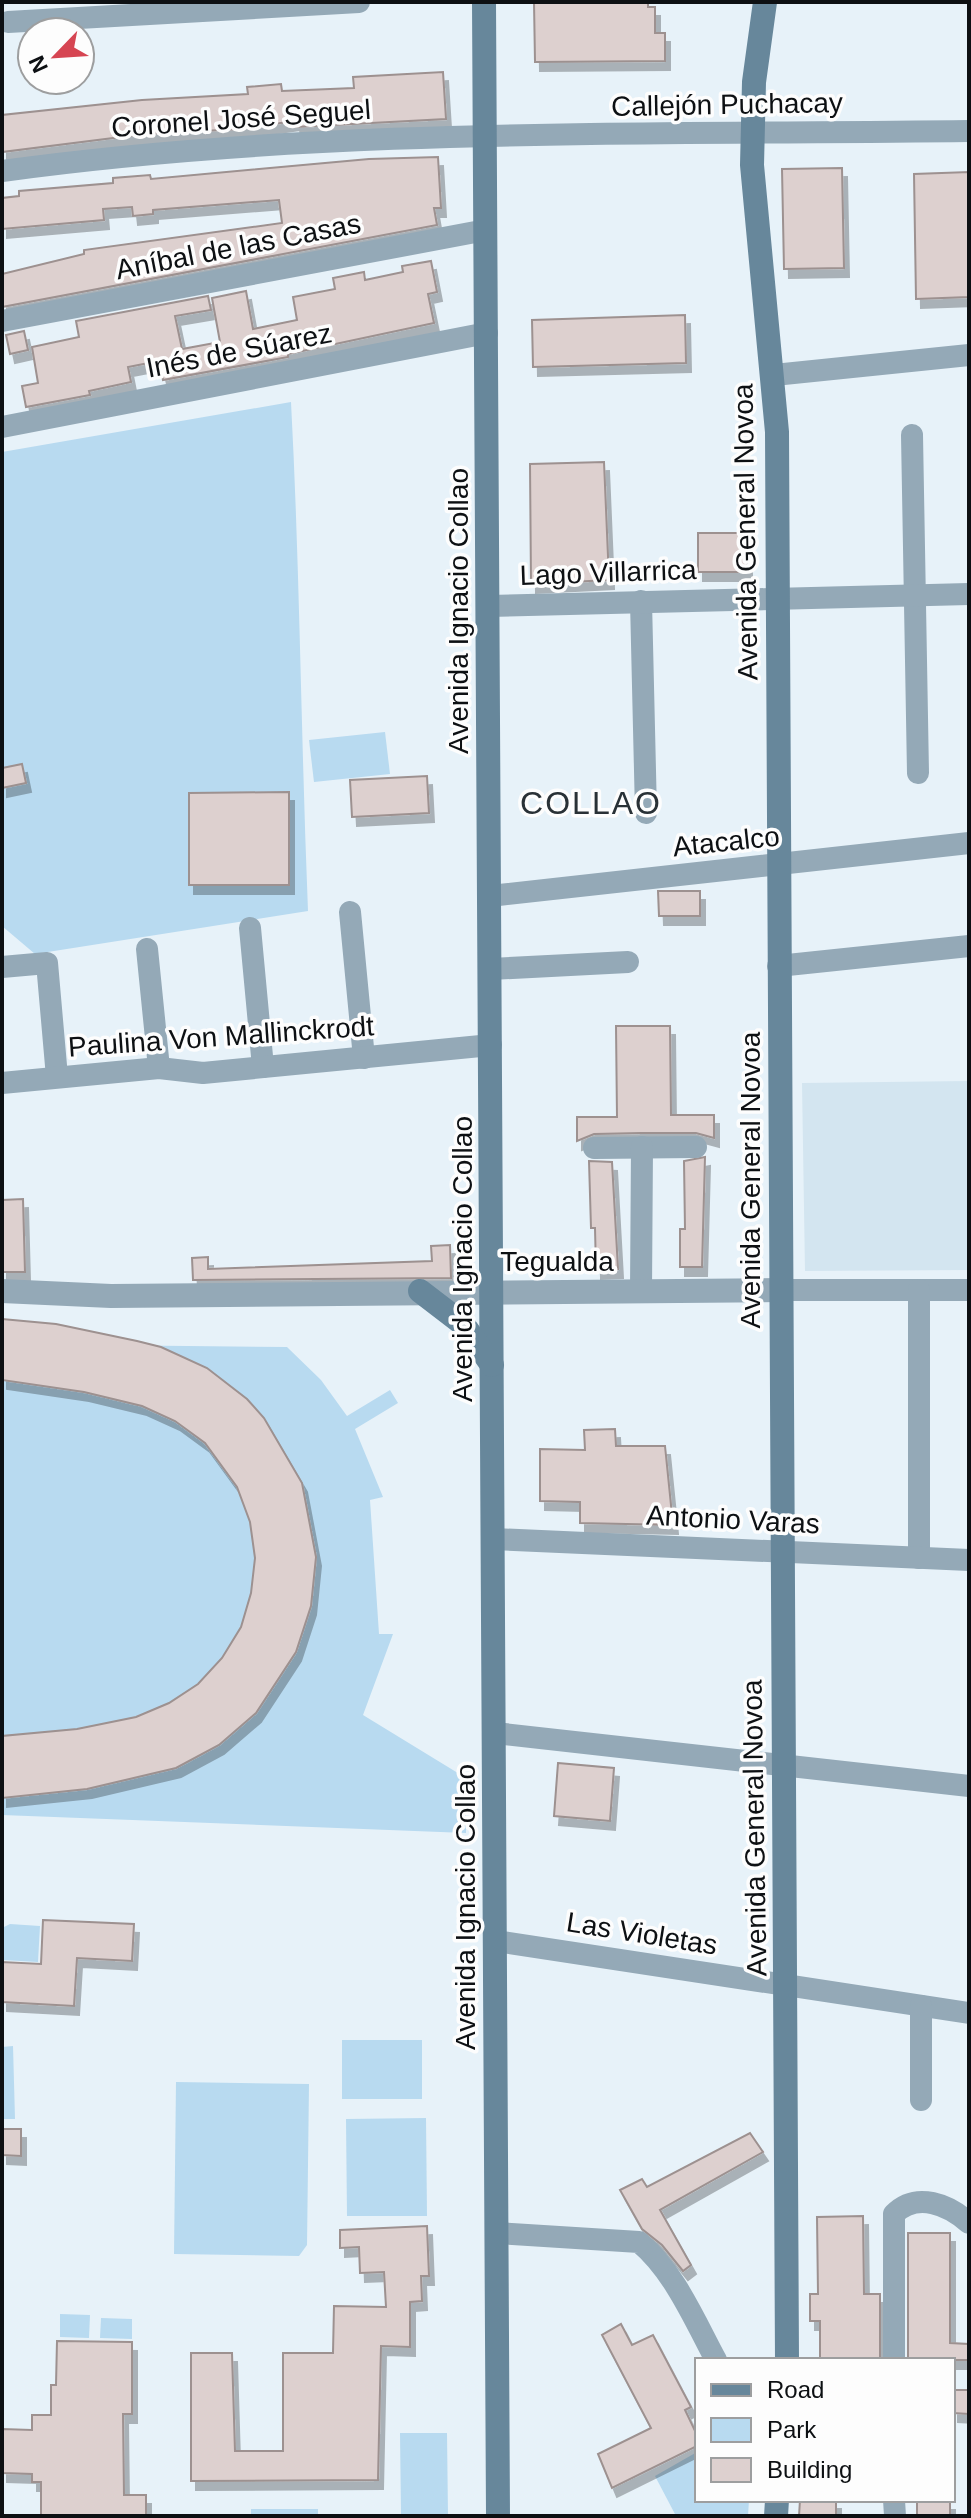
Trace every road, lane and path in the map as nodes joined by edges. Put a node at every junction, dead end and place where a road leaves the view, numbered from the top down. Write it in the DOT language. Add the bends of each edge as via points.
graph roads {
  1 [pos="359,2"];
  2 [pos="484,2"];
  3 [pos="765,2"];
  4 [pos="333,3"];
  5 [pos="224,6"];
  6 [pos="101,9"];
  7 [pos="8,22"];
  8 [pos="969,131"];
  9 [pos="752,134"];
  10 [pos="485,135"];
  11 [pos="2,171"];
  12 [pos="486,230"];
  13 [pos="2,321"];
  14 [pos="487,333"];
  15 [pos="969,355"];
  16 [pos="774,375"];
  17 [pos="2,427"];
  18 [pos="912,435"];
  19 [pos="969,594"];
  20 [pos="915,595"];
  21 [pos="777,597"];
  22 [pos="641,601"];
  23 [pos="489,606"];
  24 [pos="918,773"];
  25 [pos="646,813"];
  26 [pos="969,843"];
  27 [pos="778,865"];
  28 [pos="490,896"];
  29 [pos="350,912"];
  30 [pos="250,928"];
  31 [pos="969,946"];
  32 [pos="147,949"];
  33 [pos="628,962"];
  34 [pos="778,966"];
  35 [pos="2,967"];
  36 [pos="491,969"];
  37 [pos="491,1045"];
  38 [pos="364,1058"];
  39 [pos="263,1067"];
  40 [pos="159,1068"];
  41 [pos="57,1077"];
  42 [pos="2,1083"];
  43 [pos="642,1147"];
  44 [pos="696,1147"];
  45 [pos="594,1148"];
  46 [pos="781,1290"];
  47 [pos="919,1290"];
  48 [pos="969,1290"];
  49 [pos="2,1291"];
  50 [pos="420,1291"];
  51 [pos="493,1291"];
  52 [pos="641,1291"];
  53 [pos="493,1367"];
  54 [pos="494,1539"];
  55 [pos="780,1551"];
  56 [pos="919,1558"];
  57 [pos="969,1560"];
  58 [pos="495,1733"];
  59 [pos="784,1766"];
  60 [pos="969,1786"];
  61 [pos="496,1941"];
  62 [pos="786,1985"];
  63 [pos="921,2006"];
  64 [pos="969,2013"];
  65 [pos="921,2100"];
  66 [pos="969,2223"];
  67 [pos="497,2233"];
  68 [pos="715,2358"];
  69 [pos="787,2358"];
  70 [pos="894,2358"];
  71 [pos="498,2516"];
  1 -- 4 [label="street"];
  2 -- 10 [label="main road, Avenida Ignacio Collao"];
  3 -- 9 [label="main road, Avenida General Novoa"];
  4 -- 5 [label="street"];
  5 -- 6 [label="street"];
  6 -- 7 [label="street"];
  8 -- 9 [label="street, Callejón Puchacay"];
  9 -- 10 [label="street, Callejón Puchacay"];
  9 -- 16 [label="main road, Avenida General Novoa"];
  10 -- 11 [label="street, Coronel José Seguel" via="202,148"];
  10 -- 12 [label="main road, Avenida Ignacio Collao"];
  12 -- 13 [label="street, Aníbal de las Casas"];
  12 -- 14 [label="main road, Avenida Ignacio Collao"];
  14 -- 17 [label="street, Inés de Súarez"];
  14 -- 23 [label="main road, Avenida Ignacio Collao"];
  15 -- 16 [label="street"];
  16 -- 21 [label="main road, Avenida General Novoa"];
  18 -- 20 [label="street"];
  19 -- 20 [label="street, Lago Villarrica"];
  20 -- 21 [label="street, Lago Villarrica"];
  20 -- 24 [label="street"];
  21 -- 22 [label="street, Lago Villarrica"];
  21 -- 27 [label="main road, Avenida General Novoa"];
  22 -- 23 [label="street, Lago Villarrica"];
  22 -- 25 [label="street"];
  23 -- 28 [label="main road, Avenida Ignacio Collao"];
  26 -- 27 [label="street, Atacalco"];
  27 -- 28 [label="street, Atacalco"];
  27 -- 34 [label="main road, Avenida General Novoa"];
  28 -- 36 [label="main road, Avenida Ignacio Collao"];
  29 -- 38 [label="street"];
  30 -- 39 [label="street"];
  31 -- 34 [label="street"];
  32 -- 40 [label="street"];
  33 -- 36 [label="street"];
  34 -- 46 [label="main road, Avenida General Novoa"];
  35 -- 41 [label="street" via="47,963"];
  36 -- 37 [label="main road, Avenida Ignacio Collao"];
  37 -- 38 [label="street, Paulina Von Mallinckrodt"];
  37 -- 51 [label="main road, Avenida Ignacio Collao"];
  38 -- 39 [label="street, Paulina Von Mallinckrodt"];
  39 -- 40 [label="street, Paulina Von Mallinckrodt" via="203,1073"];
  40 -- 41 [label="street, Paulina Von Mallinckrodt"];
  41 -- 42 [label="street, Paulina Von Mallinckrodt"];
  43 -- 44 [label="street"];
  43 -- 45 [label="street"];
  43 -- 52 [label="street"];
  46 -- 47 [label="street, Tegualda"];
  46 -- 52 [label="street, Tegualda"];
  46 -- 55 [label="main road, Avenida General Novoa"];
  47 -- 48 [label="street, Tegualda"];
  47 -- 56 [label="street"];
  49 -- 50 [label="street, Tegualda" via="78,1296"];
  50 -- 51 [label="street, Tegualda"];
  50 -- 53 [label="main road" via="463,1324"];
  51 -- 52 [label="street, Tegualda"];
  51 -- 53 [label="main road, Avenida Ignacio Collao"];
  53 -- 54 [label="main road, Avenida Ignacio Collao"];
  54 -- 55 [label="street, Antonio Varas"];
  54 -- 58 [label="main road, Avenida Ignacio Collao"];
  55 -- 56 [label="street, Antonio Varas"];
  55 -- 59 [label="main road, Avenida General Novoa"];
  56 -- 57 [label="street, Antonio Varas"];
  58 -- 59 [label="street"];
  58 -- 61 [label="main road, Avenida Ignacio Collao"];
  59 -- 60 [label="street"];
  59 -- 62 [label="main road, Avenida General Novoa"];
  61 -- 62 [label="street, Las Violetas"];
  61 -- 67 [label="main road, Avenida Ignacio Collao"];
  62 -- 63 [label="street, Las Violetas"];
  62 -- 69 [label="main road, Avenida General Novoa"];
  63 -- 64 [label="street, Las Violetas"];
  63 -- 65 [label="street"];
  66 -- 70 [label="street" via="929,2202 910,2203 894,2214"];
  67 -- 68 [label="street" via="639,2242 686,2305"];
  67 -- 71 [label="main road, Avenida Ignacio Collao"];
}
